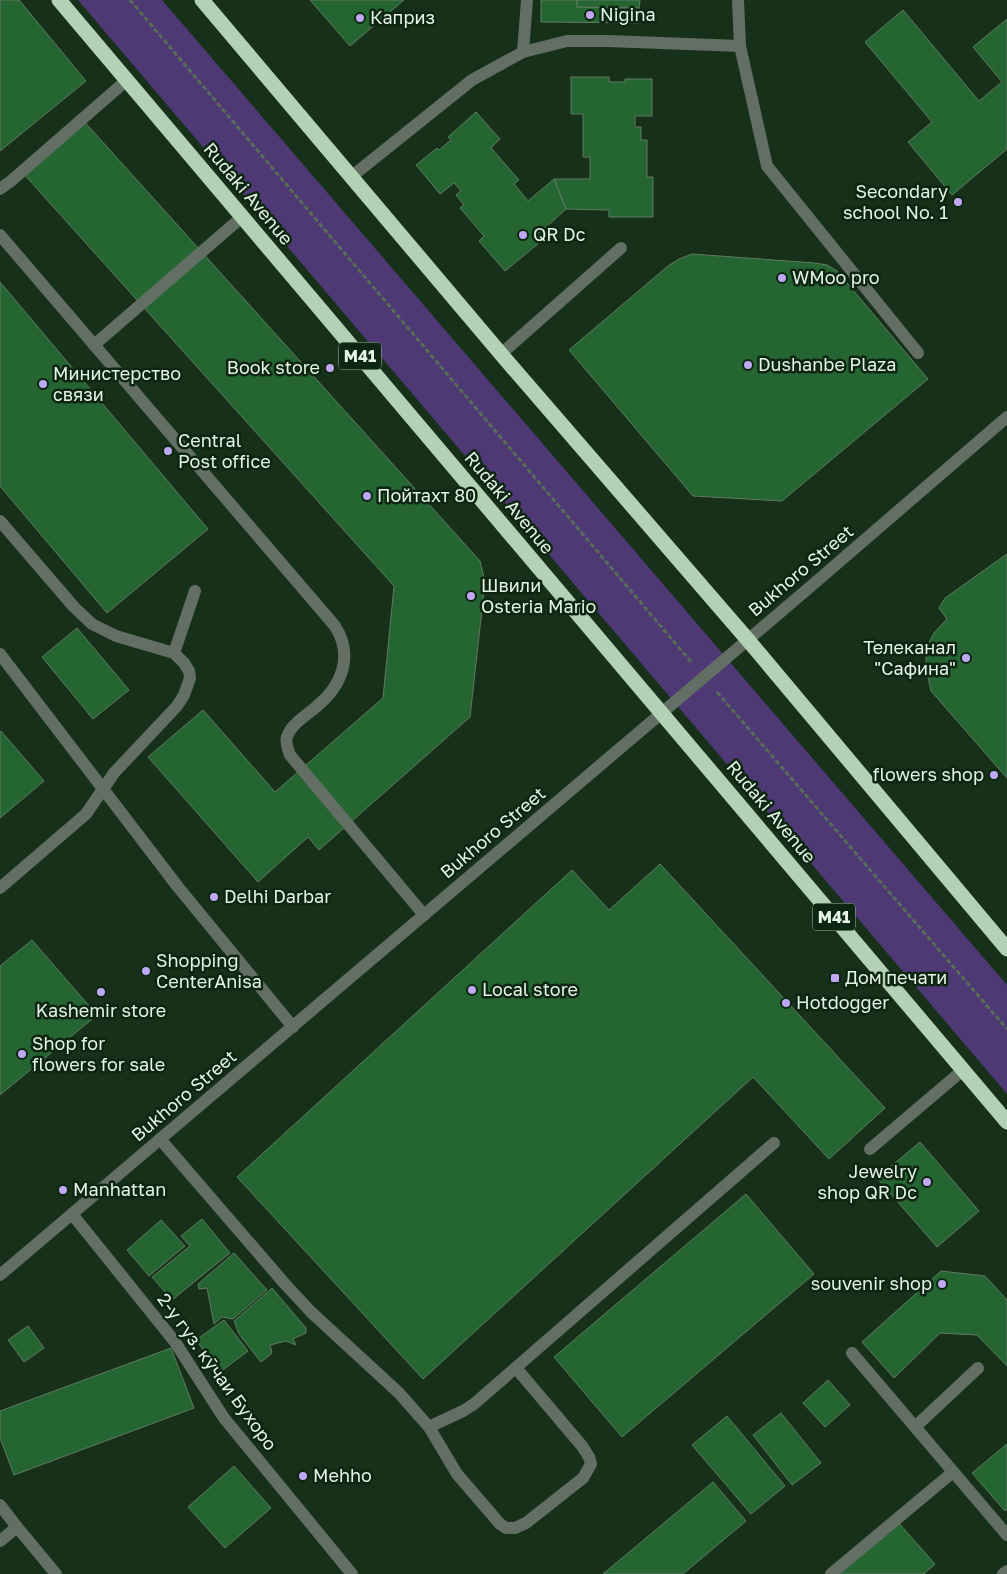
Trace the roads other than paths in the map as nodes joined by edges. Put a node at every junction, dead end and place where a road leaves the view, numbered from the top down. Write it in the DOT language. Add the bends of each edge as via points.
graph roads {
  1 [pos="59,0"];
  2 [pos="202,0"];
  3 [pos="527,0"];
  4 [pos="738,0"];
  5 [pos="740,46"];
  6 [pos="523,52"];
  7 [pos="127,80"];
  8 [pos="351,177"];
  9 [pos="0,189"];
  10 [pos="242,217"];
  11 [pos="0,235"];
  12 [pos="621,248"];
  13 [pos="94,345"];
  14 [pos="918,353"];
  15 [pos="501,354"];
  16 [pos="1007,417"];
  17 [pos="0,521"];
  18 [pos="195,591"];
  19 [pos="748,640"];
  20 [pos="174,653"];
  21 [pos="0,654"];
  22 [pos="662,712"];
  23 [pos="103,790"];
  24 [pos="0,888"];
  25 [pos="424,915"];
  26 [pos="1007,949"];
  27 [pos="292,1026"];
  28 [pos="963,1070"];
  29 [pos="1007,1122"];
  30 [pos="160,1139"];
  31 [pos="774,1143"];
  32 [pos="870,1149"];
  33 [pos="72,1214"];
  34 [pos="0,1275"];
  35 [pos="852,1353"];
  36 [pos="516,1368"];
  37 [pos="978,1368"];
  38 [pos="429,1427"];
  39 [pos="915,1427"];
  40 [pos="953,1472"];
  41 [pos="0,1505"];
  42 [pos="17,1527"];
  43 [pos="1007,1535"];
  44 [pos="0,1541"];
  45 [pos="1007,1571"];
  46 [pos="56,1574"];
  47 [pos="352,1574"];
  48 [pos="831,1574"];
  49 [pos="1003,1574"];
  1 -- 7 [label="highway, Rudaki Avenue / M41"];
  2 -- 8 [label="highway"];
  3 -- 6 [label="street"];
  4 -- 5 [label="street"];
  5 -- 6 [label="street" via="567,41"];
  5 -- 14 [label="street" via="766,166"];
  6 -- 8 [label="street" via="472,80"];
  7 -- 9 [label="street"];
  7 -- 10 [label="highway, Rudaki Avenue / M41"];
  8 -- 15 [label="highway"];
  10 -- 13 [label="street"];
  10 -- 22 [label="highway, Rudaki Avenue / M41"];
  11 -- 13 [label="street"];
  12 -- 15 [label="street"];
  13 -- 25 [label="street" via="341,634 345,658 333,690 292,729 286,746 290,755"];
  15 -- 19 [label="highway"];
  16 -- 19 [label="street, Bukhoro Street"];
  17 -- 20 [label="street" via="92,624 116,636"];
  18 -- 20 [label="street"];
  19 -- 22 [label="street, Bukhoro Street"];
  19 -- 26 [label="highway"];
  20 -- 23 [label="street" via="184,663 190,678 184,695 125,760"];
  21 -- 23 [label="street"];
  22 -- 25 [label="street, Bukhoro Street"];
  22 -- 28 [label="highway, Rudaki Avenue / M41"];
  23 -- 24 [label="street" via="78,822"];
  23 -- 27 [label="street"];
  25 -- 27 [label="street, Bukhoro Street"];
  27 -- 30 [label="street, Bukhoro Street"];
  28 -- 29 [label="highway, Rudaki Avenue / M41"];
  28 -- 32 [label="street"];
  30 -- 33 [label="street, Bukhoro Street"];
  30 -- 38 [label="street" via="311,1312 400,1393"];
  31 -- 36 [label="street"];
  33 -- 34 [label="street, Bukhoro Street"];
  33 -- 47 [label="street, 2-у гуз. кӯчаи Бухоро" via="176,1342 224,1418"];
  35 -- 39 [label="street"];
  36 -- 38 [label="street" via="474,1404"];
  36 -- 38 [label="street" via="582,1446 591,1464 583,1478 526,1523 515,1528 500,1524 457,1474"];
  37 -- 39 [label="street"];
  39 -- 40 [label="street"];
  40 -- 43 [label="street"];
  40 -- 48 [label="street"];
  41 -- 42 [label="street"];
  42 -- 44 [label="street"];
  42 -- 46 [label="street"];
  45 -- 49 [label="street"];
}
